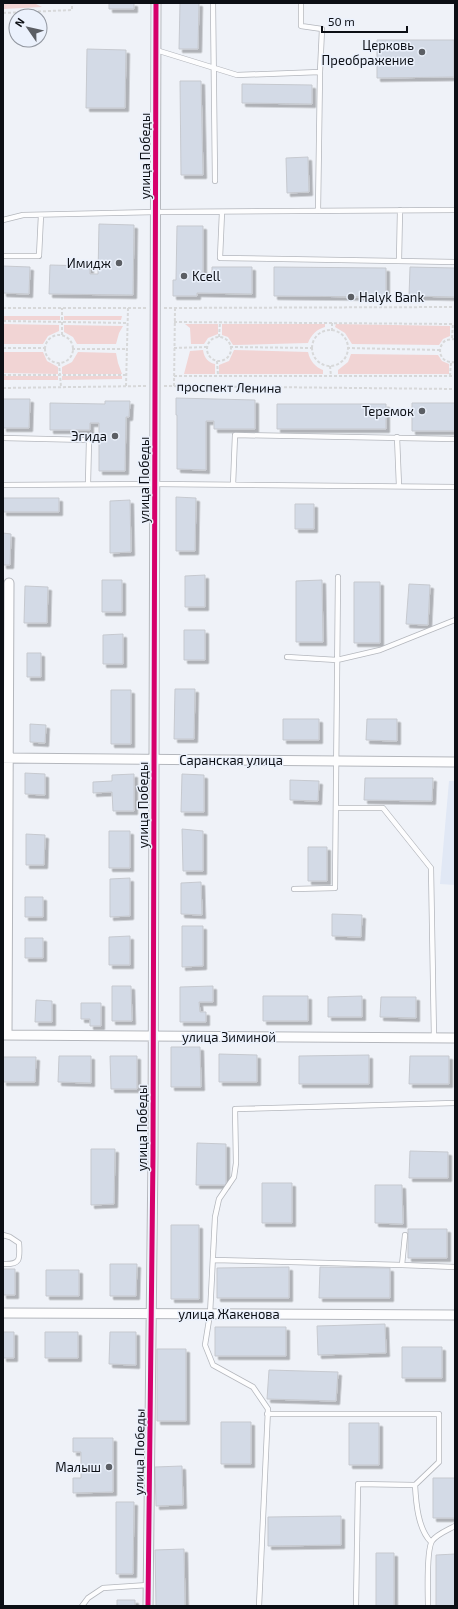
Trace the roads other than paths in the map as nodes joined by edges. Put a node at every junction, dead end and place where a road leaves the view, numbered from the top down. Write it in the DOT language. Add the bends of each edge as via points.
graph roads {
  1 [pos="156,3"];
  2 [pos="213,3"];
  3 [pos="301,3"];
  4 [pos="156,50"];
  5 [pos="214,68"];
  6 [pos="320,72"];
  7 [pos="215,180"];
  8 [pos="400,210"];
  9 [pos="455,210"];
  10 [pos="318,211"];
  11 [pos="156,212"];
  12 [pos="222,212"];
  13 [pos="41,214"];
  14 [pos="3,220"];
  15 [pos="3,256"];
  16 [pos="399,261"];
  17 [pos="455,262"];
  18 [pos="397,437"];
  19 [pos="3,438"];
  20 [pos="455,438"];
  21 [pos="88,484"];
  22 [pos="154,484"];
  23 [pos="3,485"];
  24 [pos="233,485"];
  25 [pos="399,486"];
  26 [pos="455,487"];
  27 [pos="338,578"];
  28 [pos="9,583"];
  29 [pos="455,620"];
  30 [pos="287,656"];
  31 [pos="337,660"];
  32 [pos="5,758"];
  33 [pos="154,760"];
  34 [pos="336,761"];
  35 [pos="455,762"];
  36 [pos="336,808"];
  37 [pos="294,889"];
  38 [pos="5,1035"];
  39 [pos="153,1036"];
  40 [pos="434,1038"];
  41 [pos="455,1038"];
  42 [pos="455,1103"];
  43 [pos="3,1235"];
  44 [pos="405,1236"];
  45 [pos="214,1260"];
  46 [pos="3,1264"];
  47 [pos="402,1265"];
  48 [pos="455,1267"];
  49 [pos="3,1313"];
  50 [pos="151,1314"];
  51 [pos="210,1314"];
  52 [pos="455,1315"];
  53 [pos="267,1414"];
  54 [pos="415,1485"];
  55 [pos="455,1526"];
  56 [pos="432,1542"];
  57 [pos="148,1586"];
  58 [pos="82,1606"];
  59 [pos="148,1606"];
  60 [pos="259,1606"];
  61 [pos="356,1606"];
  62 [pos="428,1606"];
  1 -- 4 [label="street, улица Победы"];
  2 -- 5 [label="lane"];
  3 -- 6 [label="lane" via="301,26 322,29"];
  4 -- 5 [label="lane"];
  4 -- 11 [label="street, улица Победы"];
  5 -- 6 [label="lane" via="237,75"];
  5 -- 7 [label="lane"];
  6 -- 10 [label="lane"];
  8 -- 9 [label="lane"];
  8 -- 10 [label="lane"];
  8 -- 16 [label="lane"];
  10 -- 12 [label="lane"];
  11 -- 12 [label="lane"];
  11 -- 13 [label="lane"];
  11 -- 22 [label="street, улица Победы"];
  12 -- 16 [label="lane" via="220,258"];
  13 -- 14 [label="lane"];
  13 -- 15 [label="lane" via="39,256"];
  16 -- 17 [label="lane"];
  18 -- 20 [label="lane"];
  18 -- 24 [label="lane" via="235,435"];
  18 -- 25 [label="lane"];
  19 -- 21 [label="lane" via="89,440"];
  21 -- 22 [label="lane"];
  21 -- 23 [label="lane"];
  22 -- 24 [label="lane"];
  22 -- 33 [label="street, улица Победы"];
  24 -- 25 [label="lane"];
  25 -- 26 [label="lane"];
  27 -- 31 [label="lane"];
  28 -- 32 [label="street"];
  29 -- 31 [label="lane" via="380,650"];
  30 -- 31 [label="lane"];
  31 -- 34 [label="lane"];
  32 -- 33 [label="street, Саранская улица"];
  32 -- 38 [label="street"];
  33 -- 34 [label="street, Саранская улица"];
  33 -- 39 [label="street, улица Победы"];
  34 -- 35 [label="street, Саранская улица"];
  34 -- 36 [label="lane"];
  36 -- 37 [label="lane" via="335,888"];
  36 -- 40 [label="lane" via="382,808 431,868"];
  38 -- 39 [label="street, улица Зиминой"];
  39 -- 40 [label="street, улица Зиминой"];
  39 -- 50 [label="street, улица Победы"];
  40 -- 41 [label="street, улица Зиминой"];
  42 -- 45 [label="lane" via="235,1109 236,1163 234,1177 219,1199 215,1217"];
  43 -- 46 [label="lane" via="19,1243 20,1256 13,1265"];
  44 -- 47 [label="lane"];
  45 -- 47 [label="lane"];
  45 -- 51 [label="lane"];
  47 -- 48 [label="lane"];
  49 -- 50 [label="street, улица Жакенова"];
  50 -- 51 [label="street, улица Жакенова"];
  50 -- 57 [label="street, улица Победы"];
  51 -- 52 [label="street, улица Жакенова"];
  51 -- 53 [label="lane" via="205,1345 213,1365 252,1386 268,1409"];
  53 -- 54 [label="lane" via="439,1414 439,1462"];
  53 -- 60 [label="lane"];
  54 -- 56 [label="lane" via="422,1527 425,1536"];
  54 -- 61 [label="lane" via="358,1484"];
  55 -- 56 [label="lane" via="437,1536"];
  56 -- 62 [label="lane" via="429,1551"];
  57 -- 58 [label="lane" via="103,1588 88,1598"];
  57 -- 59 [label="street, улица Победы"];
}
